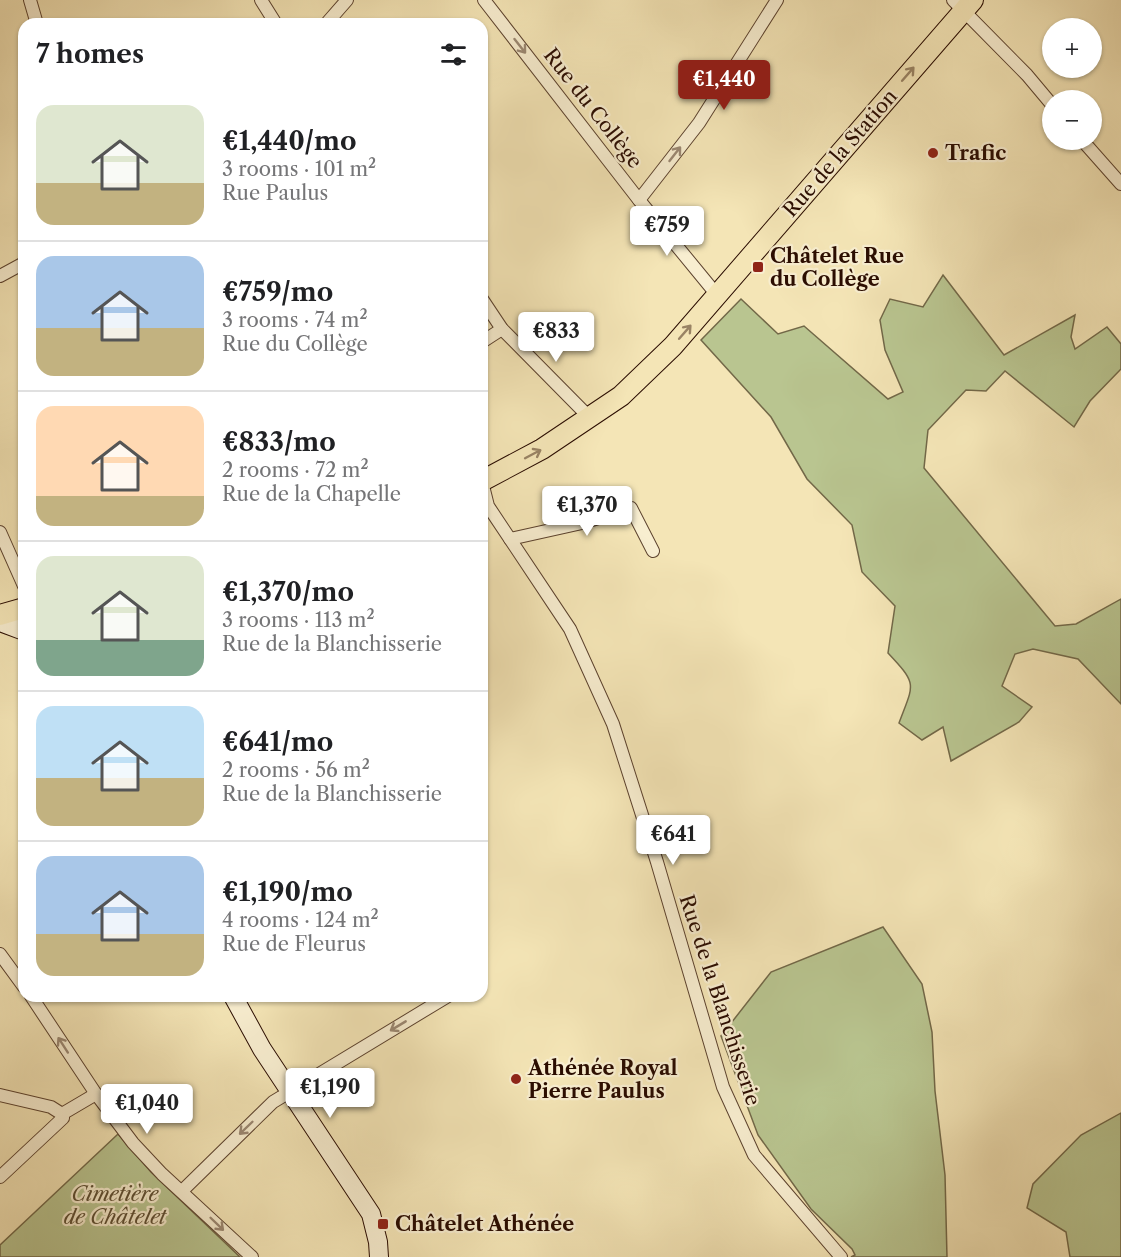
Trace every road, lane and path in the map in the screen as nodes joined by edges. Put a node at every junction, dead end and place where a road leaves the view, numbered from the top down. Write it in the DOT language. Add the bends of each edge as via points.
graph roads {
  1 [pos="30,0"];
  2 [pos="261,0"];
  3 [pos="347,0"];
  4 [pos="484,0"];
  5 [pos="777,0"];
  6 [pos="963,4"];
  7 [pos="35,18"];
  8 [pos="272,18"];
  9 [pos="331,18"];
  10 [pos="1042,93"];
  11 [pos="1091,150"];
  12 [pos="1121,184"];
  13 [pos="639,200"];
  14 [pos="18,266"];
  15 [pos="0,276"];
  16 [pos="717,295"];
  17 [pos="488,308"];
  18 [pos="501,329"];
  19 [pos="488,338"];
  20 [pos="590,418"];
  21 [pos="488,478"];
  22 [pos="488,506"];
  23 [pos="0,532"];
  24 [pos="510,539"];
  25 [pos="653,551"];
  26 [pos="18,572"];
  27 [pos="18,610"];
  28 [pos="0,615"];
  29 [pos="0,622"];
  30 [pos="18,629"];
  31 [pos="0,954"];
  32 [pos="18,979"];
  33 [pos="35,1002"];
  34 [pos="236,1002"];
  35 [pos="438,1002"];
  36 [pos="291,1091"];
  37 [pos="96,1094"];
  38 [pos="0,1095"];
  39 [pos="62,1114"];
  40 [pos="0,1177"];
  41 [pos="182,1191"];
  42 [pos="252,1257"];
  43 [pos="379,1257"];
  44 [pos="841,1257"];
  1 -- 7 [label="street"];
  2 -- 8 [label="street"];
  3 -- 9 [label="street"];
  4 -- 13 [label="street, Rue du Collège, one-way"];
  13 -- 5 [label="street, one-way" via="699,123"];
  6 -- 10 [label="street"];
  16 -- 6 [label="main road, Rue de la Station, one-way"];
  11 -- 12 [label="street"];
  13 -- 16 [label="street, Rue du Collège"];
  14 -- 15 [label="street"];
  20 -- 16 [label="main road, Rue de la Station, one-way" via="621,396 673,346"];
  17 -- 18 [label="street"];
  18 -- 19 [label="street"];
  18 -- 20 [label="street"];
  21 -- 20 [label="main road, Rue de la Station, one-way"];
  22 -- 24 [label="street, Rue de la Blanchisserie"];
  23 -- 26 [label="street"];
  24 -- 25 [label="street" via="631,508"];
  24 -- 44 [label="street, Rue de la Blanchisserie" via="570,629 613,724 720,1077 754,1155"];
  27 -- 28 [label="main road"];
  29 -- 30 [label="main road"];
  31 -- 32 [label="street"];
  37 -- 33 [label="street, one-way"];
  34 -- 36 [label="main road"];
  35 -- 36 [label="street, one-way"];
  36 -- 41 [label="street, one-way" via="273,1102"];
  36 -- 43 [label="main road" via="371,1214"];
  37 -- 39 [label="street"];
  37 -- 41 [label="street" via="133,1143"];
  38 -- 39 [label="street" via="51,1107"];
  39 -- 40 [label="street" via="63,1118"];
  41 -- 42 [label="street, one-way"];
}
